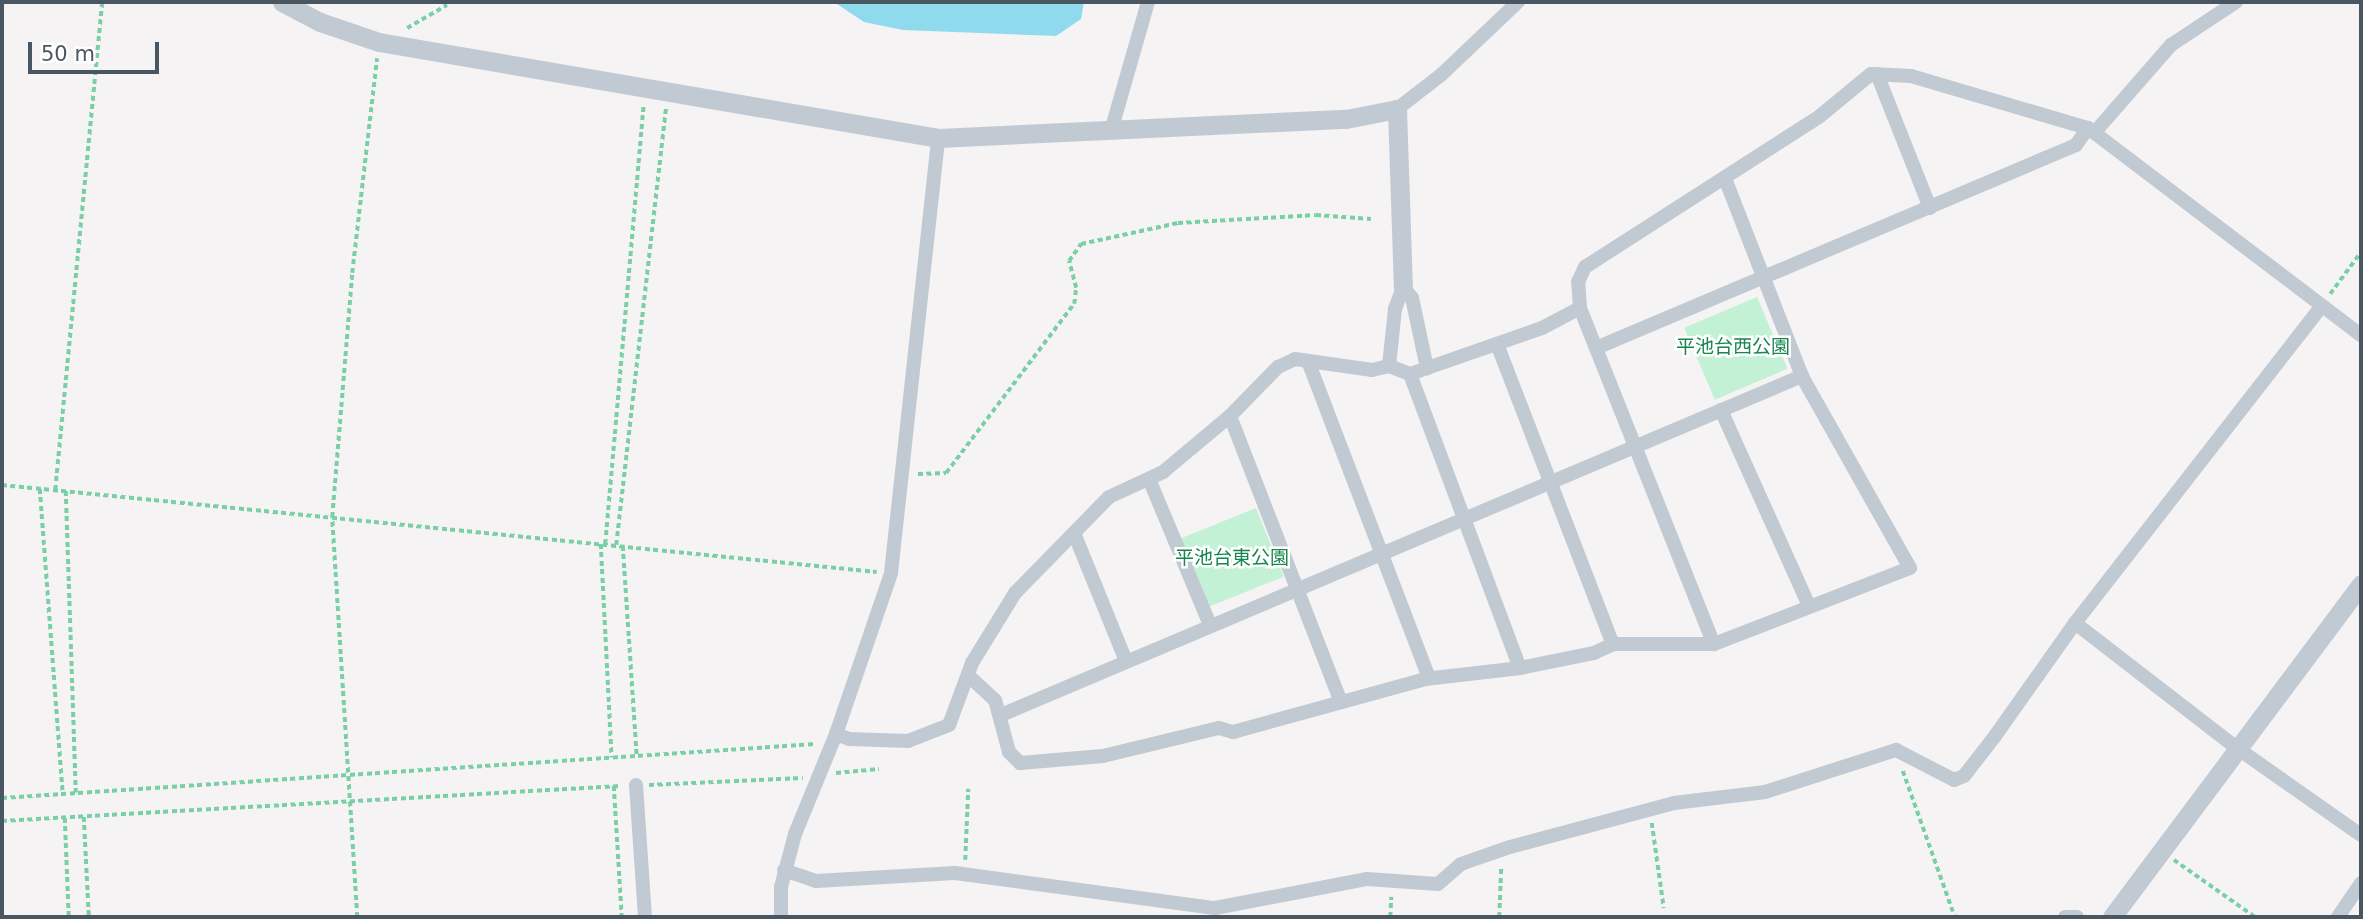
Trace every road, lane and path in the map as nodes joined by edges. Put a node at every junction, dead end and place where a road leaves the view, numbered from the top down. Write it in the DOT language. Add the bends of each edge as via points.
graph roads {
  1 [pos="102,2"];
  2 [pos="282,2"];
  3 [pos="445,2"];
  4 [pos="1148,2"];
  5 [pos="1518,2"];
  6 [pos="2236,2"];
  7 [pos="388,43"];
  8 [pos="1877,74"];
  9 [pos="668,90"];
  10 [pos="643,107"];
  11 [pos="1397,109"];
  12 [pos="2091,130"];
  13 [pos="1111,131"];
  14 [pos="939,138"];
  15 [pos="1725,179"];
  16 [pos="1930,208"];
  17 [pos="1371,219"];
  18 [pos="2361,252"];
  19 [pos="1766,279"];
  20 [pos="1403,287"];
  21 [pos="2321,307"];
  22 [pos="1580,308"];
  23 [pos="2361,335"];
  24 [pos="1497,344"];
  25 [pos="1596,348"];
  26 [pos="1308,361"];
  27 [pos="1390,366"];
  28 [pos="1427,369"];
  29 [pos="1410,374"];
  30 [pos="1802,376"];
  31 [pos="1721,410"];
  32 [pos="1230,416"];
  33 [pos="1634,447"];
  34 [pos="902,475"];
  35 [pos="1149,479"];
  36 [pos="1551,482"];
  37 [pos="2,485"];
  38 [pos="40,489"];
  39 [pos="55,490"];
  40 [pos="66,491"];
  41 [pos="331,517"];
  42 [pos="1464,519"];
  43 [pos="1074,533"];
  44 [pos="603,544"];
  45 [pos="616,545"];
  46 [pos="623,546"];
  47 [pos="1381,554"];
  48 [pos="891,573"];
  49 [pos="2361,584"];
  50 [pos="1296,591"];
  51 [pos="1809,606"];
  52 [pos="2075,623"];
  53 [pos="1210,625"];
  54 [pos="1613,644"];
  55 [pos="1714,644"];
  56 [pos="1126,661"];
  57 [pos="1520,668"];
  58 [pos="970,677"];
  59 [pos="1429,678"];
  60 [pos="1341,702"];
  61 [pos="1001,715"];
  62 [pos="833,740"];
  63 [pos="2237,748"];
  64 [pos="1896,750"];
  65 [pos="637,756"];
  66 [pos="612,758"];
  67 [pos="879,769"];
  68 [pos="820,773"];
  69 [pos="348,775"];
  70 [pos="636,785"];
  71 [pos="614,786"];
  72 [pos="968,789"];
  73 [pos="76,793"];
  74 [pos="62,794"];
  75 [pos="2,798"];
  76 [pos="350,800"];
  77 [pos="1649,809"];
  78 [pos="84,817"];
  79 [pos="65,818"];
  80 [pos="2,821"];
  81 [pos="2361,835"];
  82 [pos="2158,849"];
  83 [pos="1498,851"];
  84 [pos="784,870"];
  85 [pos="964,875"];
  86 [pos="1392,881"];
  87 [pos="2361,883"];
  88 [pos="1664,908"];
  89 [pos="69,917"];
  90 [pos="89,917"];
  91 [pos="357,917"];
  92 [pos="622,917"];
  93 [pos="645,917"];
  94 [pos="781,917"];
  95 [pos="1390,917"];
  96 [pos="1499,917"];
  97 [pos="1955,917"];
  98 [pos="2065,917"];
  99 [pos="2077,917"];
  100 [pos="2112,917"];
  101 [pos="2255,917"];
  102 [pos="2338,917"];
  1 -- 39 [label="path"];
  2 -- 7 [label="street" via="320,22"];
  3 -- 7 [label="path" via="447,5"];
  4 -- 13 [label="street"];
  5 -- 11 [label="street" via="1441,75"];
  6 -- 12 [label="street" via="2171,44"];
  7 -- 9 [label="street"];
  7 -- 41 [label="path" via="352,273"];
  8 -- 12 [label="street" via="1911,76"];
  8 -- 15 [label="street"];
  8 -- 16 [label="street"];
  9 -- 14 [label="street"];
  9 -- 45 [label="path"];
  10 -- 44 [label="path"];
  11 -- 13 [label="street" via="1346,119"];
  11 -- 20 [label="street"];
  12 -- 16 [label="street" via="2076,145"];
  12 -- 21 [label="street"];
  13 -- 14 [label="street"];
  14 -- 34 [label="street"];
  15 -- 19 [label="street"];
  15 -- 22 [label="street" via="1585,267 1578,282"];
  16 -- 19 [label="street"];
  17 -- 34 [label="path" via="1317,215 1178,223 1082,244 1069,261 1076,288 1074,304 946,473"];
  18 -- 21 [label="path"];
  19 -- 25 [label="street"];
  19 -- 30 [label="street"];
  20 -- 27 [label="street" via="1395,309"];
  20 -- 28 [label="street" via="1412,298"];
  21 -- 23 [label="street"];
  21 -- 52 [label="street"];
  22 -- 24 [label="street"];
  22 -- 25 [label="street"];
  24 -- 28 [label="street"];
  24 -- 36 [label="street"];
  25 -- 33 [label="street"];
  26 -- 27 [label="street" via="1372,370"];
  26 -- 32 [label="street" via="1295,359 1278,367"];
  26 -- 47 [label="street"];
  27 -- 29 [label="street"];
  28 -- 29 [label="street"];
  29 -- 42 [label="street"];
  30 -- 31 [label="street"];
  30 -- 51 [label="street" via="1910,568"];
  31 -- 33 [label="street"];
  31 -- 51 [label="street"];
  32 -- 35 [label="street"];
  32 -- 50 [label="street"];
  33 -- 36 [label="street"];
  33 -- 55 [label="street"];
  34 -- 48 [label="street"];
  35 -- 43 [label="street" via="1109,497"];
  35 -- 53 [label="street"];
  36 -- 42 [label="street"];
  36 -- 54 [label="street"];
  37 -- 38 [label="path"];
  38 -- 39 [label="path"];
  38 -- 74 [label="path"];
  39 -- 40 [label="path"];
  40 -- 41 [label="path"];
  40 -- 73 [label="path"];
  41 -- 44 [label="path"];
  41 -- 69 [label="path"];
  42 -- 47 [label="street"];
  42 -- 57 [label="street"];
  43 -- 56 [label="street"];
  43 -- 58 [label="street" via="1015,593 972,663"];
  44 -- 45 [label="path"];
  44 -- 66 [label="path"];
  45 -- 46 [label="path"];
  46 -- 48 [label="path"];
  46 -- 65 [label="path"];
  47 -- 50 [label="street"];
  47 -- 59 [label="street"];
  48 -- 62 [label="street"];
  49 -- 63 [label="street"];
  50 -- 53 [label="street"];
  50 -- 60 [label="street"];
  51 -- 55 [label="street"];
  52 -- 63 [label="street"];
  52 -- 64 [label="street" via="1964,776 1954,780"];
  53 -- 56 [label="street"];
  54 -- 55 [label="street"];
  54 -- 57 [label="street" via="1594,653"];
  56 -- 61 [label="street"];
  57 -- 59 [label="street"];
  58 -- 61 [label="street" via="995,700"];
  58 -- 62 [label="street" via="949,725 928,735 908,741"];
  59 -- 60 [label="street"];
  60 -- 61 [label="street" via="1233,732 1219,728 1102,756 1020,763 1009,752"];
  62 -- 65 [label="path"];
  62 -- 68 [label="street"];
  63 -- 81 [label="street"];
  63 -- 82 [label="street"];
  64 -- 77 [label="street" via="1765,792"];
  64 -- 97 [label="path"];
  65 -- 66 [label="path"];
  66 -- 69 [label="path"];
  67 -- 68 [label="path"];
  68 -- 70 [label="path"];
  68 -- 84 [label="street"];
  69 -- 73 [label="path"];
  69 -- 76 [label="path"];
  70 -- 71 [label="path"];
  70 -- 93 [label="street"];
  71 -- 76 [label="path"];
  71 -- 92 [label="path"];
  72 -- 85 [label="path"];
  73 -- 74 [label="path"];
  74 -- 75 [label="path"];
  76 -- 78 [label="path"];
  76 -- 91 [label="path"];
  77 -- 83 [label="street"];
  77 -- 88 [label="path"];
  78 -- 79 [label="path"];
  78 -- 90 [label="path"];
  79 -- 80 [label="path"];
  79 -- 89 [label="path"];
  82 -- 100 [label="street"];
  82 -- 101 [label="path"];
  83 -- 86 [label="street" via="1461,864 1438,884"];
  83 -- 96 [label="path" via="1503,885"];
  84 -- 85 [label="street" via="816,881 917,872"];
  84 -- 94 [label="street"];
  85 -- 86 [label="street" via="1215,908 1367,879"];
  86 -- 95 [label="path"];
  87 -- 102 [label="street"];
  98 -- 99 [label="street"];
}
